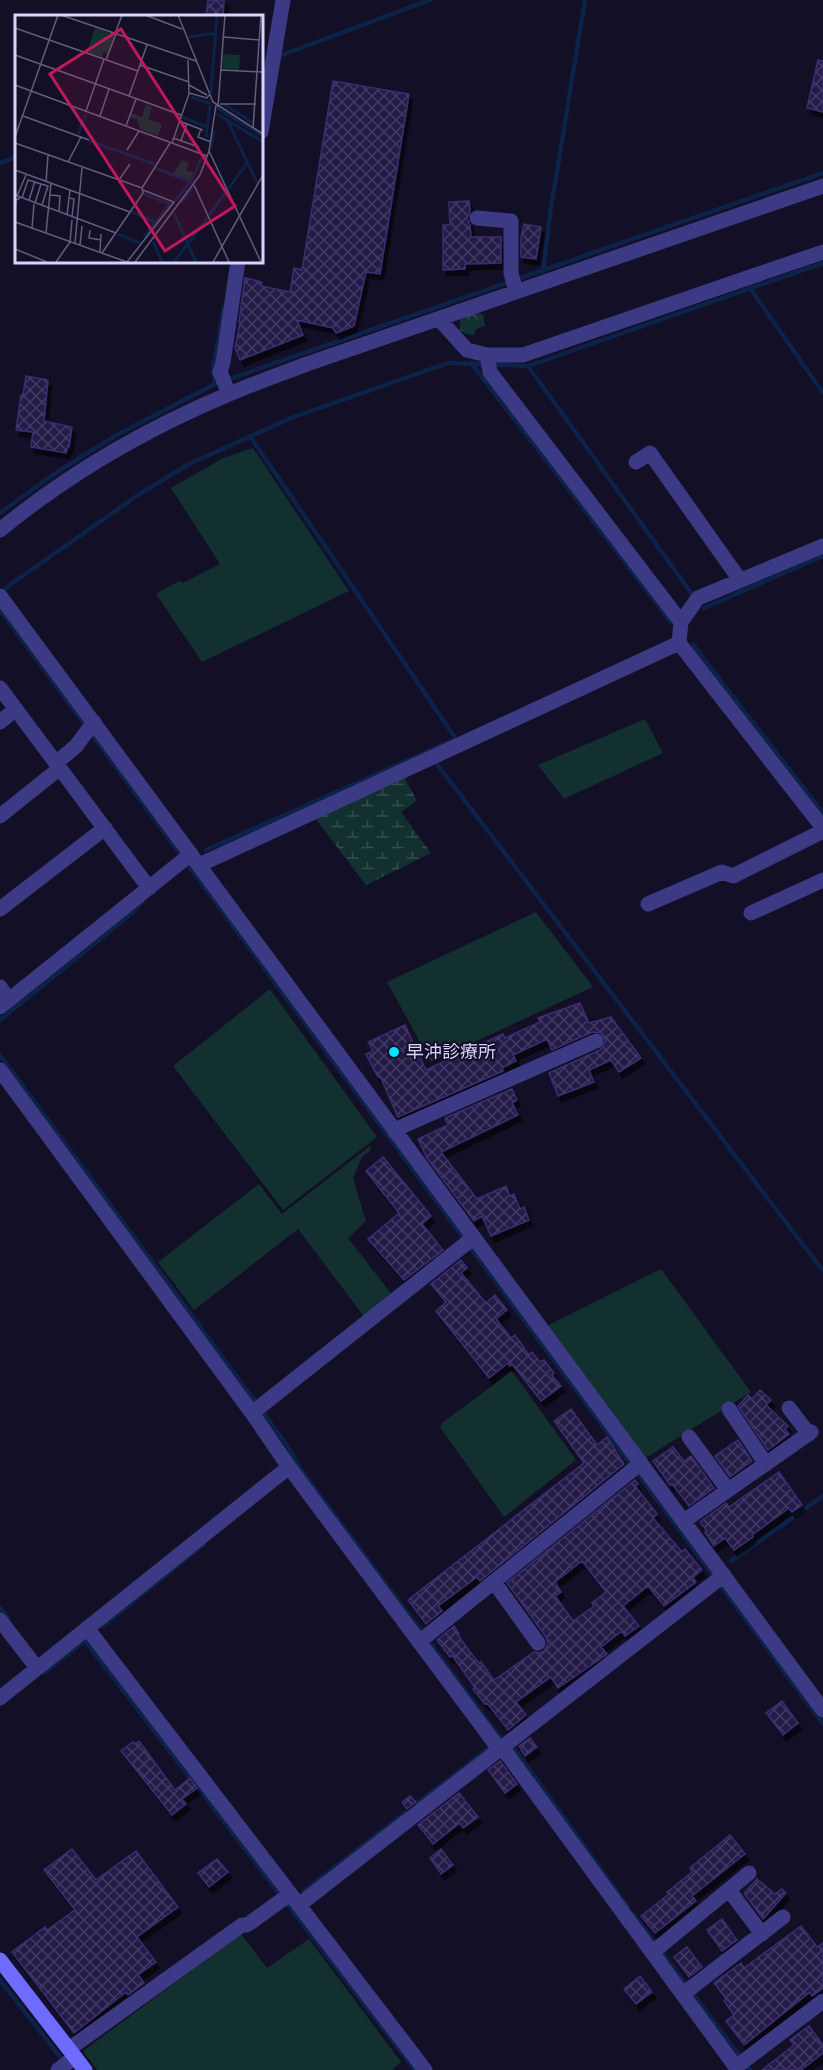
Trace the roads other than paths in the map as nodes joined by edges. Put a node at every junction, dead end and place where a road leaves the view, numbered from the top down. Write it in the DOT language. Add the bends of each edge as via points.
graph roads {
  1 [pos="283,0"];
  2 [pos="262,126"];
  3 [pos="823,186"];
  4 [pos="477,218"];
  5 [pos="823,252"];
  6 [pos="238,262"];
  7 [pos="516,292"];
  8 [pos="439,319"];
  9 [pos="488,361"];
  10 [pos="226,385"];
  11 [pos="636,462"];
  12 [pos="0,530"];
  13 [pos="823,546"];
  14 [pos="740,580"];
  15 [pos="2,598"];
  16 [pos="681,622"];
  17 [pos="679,643"];
  18 [pos="0,688"];
  19 [pos="16,710"];
  20 [pos="0,722"];
  21 [pos="94,722"];
  22 [pos="58,766"];
  23 [pos="0,816"];
  24 [pos="105,828"];
  25 [pos="823,829"];
  26 [pos="189,860"];
  27 [pos="823,880"];
  28 [pos="149,888"];
  29 [pos="648,904"];
  30 [pos="0,909"];
  31 [pos="751,913"];
  32 [pos="3,998"];
  33 [pos="596,1041"];
  34 [pos="0,1070"];
  35 [pos="395,1132"];
  36 [pos="469,1241"];
  37 [pos="789,1408"];
  38 [pos="257,1409"];
  39 [pos="729,1409"];
  40 [pos="689,1437"];
  41 [pos="766,1464"];
  42 [pos="289,1467"];
  43 [pos="636,1467"];
  44 [pos="728,1490"];
  45 [pos="684,1521"];
  46 [pos="719,1579"];
  47 [pos="494,1582"];
  48 [pos="0,1620"];
  49 [pos="87,1628"];
  50 [pos="424,1639"];
  51 [pos="538,1643"];
  52 [pos="37,1668"];
  53 [pos="0,1698"];
  54 [pos="823,1710"];
  55 [pos="501,1744"];
  56 [pos="749,1873"];
  57 [pos="729,1890"];
  58 [pos="289,1900"];
  59 [pos="783,1917"];
  60 [pos="762,1934"];
  61 [pos="657,1949"];
  62 [pos="0,1960"];
  63 [pos="687,1991"];
  64 [pos="823,2001"];
  65 [pos="72,2053"];
  66 [pos="741,2065"];
  67 [pos="58,2070"];
  68 [pos="85,2070"];
  69 [pos="425,2070"];
  1 -- 2 [label="street"];
  3 -- 7 [label="street"];
  4 -- 7 [label="street" via="511,221 511,273"];
  5 -- 9 [label="street" via="523,355"];
  6 -- 10 [label="street" via="220,372"];
  7 -- 8 [label="street"];
  8 -- 9 [label="street" via="467,350"];
  8 -- 10 [label="street" via="307,364"];
  9 -- 16 [label="street"];
  10 -- 12 [label="street" via="55,489"];
  11 -- 14 [label="street" via="650,453"];
  13 -- 14 [label="street"];
  14 -- 16 [label="street" via="698,598"];
  15 -- 21 [label="street"];
  16 -- 17 [label="street"];
  17 -- 25 [label="street"];
  17 -- 26 [label="street" via="494,731"];
  18 -- 19 [label="street"];
  19 -- 20 [label="street"];
  19 -- 22 [label="street"];
  21 -- 22 [label="street"];
  21 -- 26 [label="street"];
  22 -- 23 [label="street"];
  22 -- 24 [label="street"];
  24 -- 28 [label="street"];
  24 -- 30 [label="street"];
  25 -- 29 [label="street" via="733,876 722,872"];
  26 -- 28 [label="street"];
  26 -- 35 [label="street"];
  27 -- 31 [label="street"];
  28 -- 32 [label="street"];
  33 -- 35 [label="street"];
  34 -- 38 [label="street"];
  35 -- 36 [label="street"];
  36 -- 38 [label="street"];
  36 -- 43 [label="street"];
  37 -- 41 [label="street" via="810,1433"];
  38 -- 42 [label="street"];
  39 -- 41 [label="street"];
  40 -- 44 [label="street"];
  41 -- 44 [label="street"];
  42 -- 49 [label="street"];
  42 -- 50 [label="street"];
  43 -- 45 [label="street"];
  43 -- 47 [label="street"];
  44 -- 45 [label="street"];
  45 -- 46 [label="street"];
  46 -- 54 [label="street"];
  46 -- 55 [label="street"];
  47 -- 50 [label="street"];
  47 -- 51 [label="street"];
  48 -- 52 [label="street"];
  49 -- 52 [label="street"];
  49 -- 58 [label="street"];
  50 -- 55 [label="street"];
  52 -- 53 [label="street"];
  55 -- 58 [label="street"];
  55 -- 61 [label="street"];
  56 -- 57 [label="street"];
  57 -- 60 [label="street"];
  57 -- 61 [label="street"];
  58 -- 65 [label="street" via="242,1925"];
  58 -- 69 [label="street"];
  59 -- 60 [label="street"];
  60 -- 63 [label="street"];
  61 -- 63 [label="street"];
  62 -- 65 [label="street"];
  63 -- 66 [label="street"];
  64 -- 66 [label="street"];
  65 -- 67 [label="street"];
  65 -- 68 [label="street"];
}
